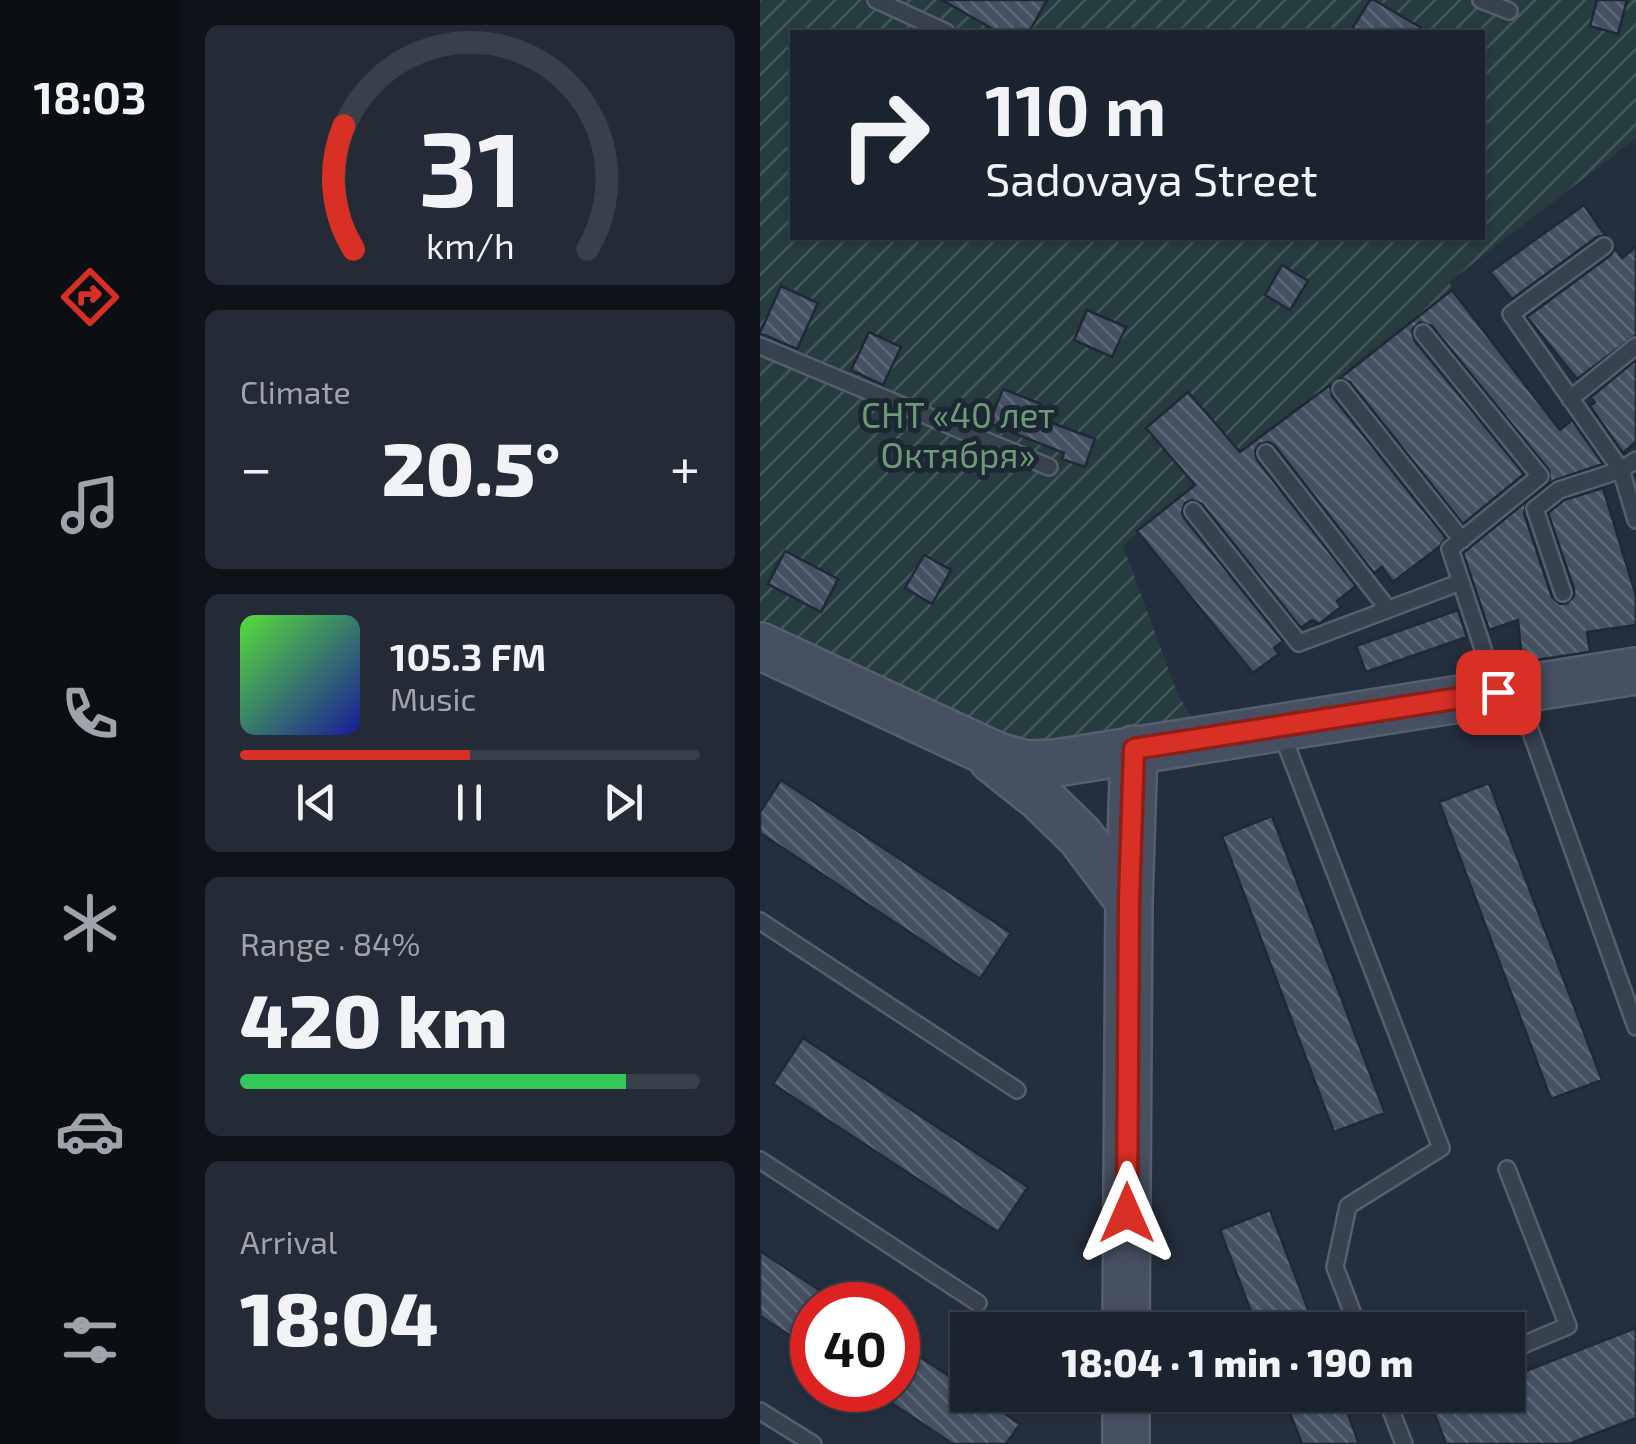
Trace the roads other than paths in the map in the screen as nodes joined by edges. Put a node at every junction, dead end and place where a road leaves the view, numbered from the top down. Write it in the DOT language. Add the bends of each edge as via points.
graph roads {
  1 [pos="876,0"];
  2 [pos="1481,0"];
  3 [pos="1508,11"];
  4 [pos="942,30"];
  5 [pos="1604,246"];
  6 [pos="1423,333"];
  7 [pos="760,346"];
  8 [pos="1636,346"];
  9 [pos="1340,389"];
  10 [pos="1570,399"];
  11 [pos="1266,452"];
  12 [pos="1636,460"];
  13 [pos="1049,466"];
  14 [pos="1621,470"];
  15 [pos="1193,512"];
  16 [pos="1636,520"];
  17 [pos="1462,540"];
  18 [pos="1461,582"];
  19 [pos="1563,593"];
  20 [pos="1388,609"];
  21 [pos="760,646"];
  22 [pos="1636,671"];
  23 [pos="1507,691"];
  24 [pos="1279,726"];
  25 [pos="976,746"];
  26 [pos="1134,749"];
  27 [pos="1129,901"];
  28 [pos="760,920"];
  29 [pos="1636,1027"];
  30 [pos="1017,1090"];
  31 [pos="760,1160"];
  32 [pos="1507,1169"];
  33 [pos="978,1303"];
  34 [pos="1126,1312"];
  35 [pos="1352,1312"];
  36 [pos="1525,1344"];
  37 [pos="760,1411"];
  38 [pos="1126,1412"];
  39 [pos="1395,1412"];
  40 [pos="813,1444"];
  41 [pos="1126,1444"];
  42 [pos="1404,1444"];
  1 -- 4 [label="lane"];
  2 -- 3 [label="lane"];
  5 -- 10 [label="lane" via="1511,314"];
  6 -- 17 [label="lane" via="1540,476"];
  7 -- 13 [label="lane"];
  8 -- 10 [label="lane"];
  9 -- 17 [label="lane"];
  10 -- 14 [label="lane"];
  11 -- 20 [label="lane"];
  12 -- 14 [label="lane"];
  14 -- 16 [label="lane"];
  14 -- 19 [label="lane" via="1559,490 1535,509"];
  15 -- 20 [label="lane" via="1299,642"];
  17 -- 18 [label="lane" via="1450,550"];
  18 -- 20 [label="lane"];
  18 -- 23 [label="lane"];
  21 -- 25 [label="street"];
  22 -- 23 [label="street"];
  23 -- 24 [label="street"];
  23 -- 29 [label="lane"];
  24 -- 26 [label="street"];
  24 -- 35 [label="lane" via="1442,1148 1348,1206 1335,1267"];
  25 -- 26 [label="street" via="1026,764"];
  25 -- 27 [label="street" via="1080,836"];
  26 -- 27 [label="street"];
  27 -- 34 [label="street"];
  28 -- 30 [label="lane"];
  31 -- 33 [label="lane"];
  32 -- 36 [label="lane" via="1568,1326"];
  37 -- 40 [label="lane"];
  38 -- 41 [label="street"];
  39 -- 42 [label="lane"];
}
